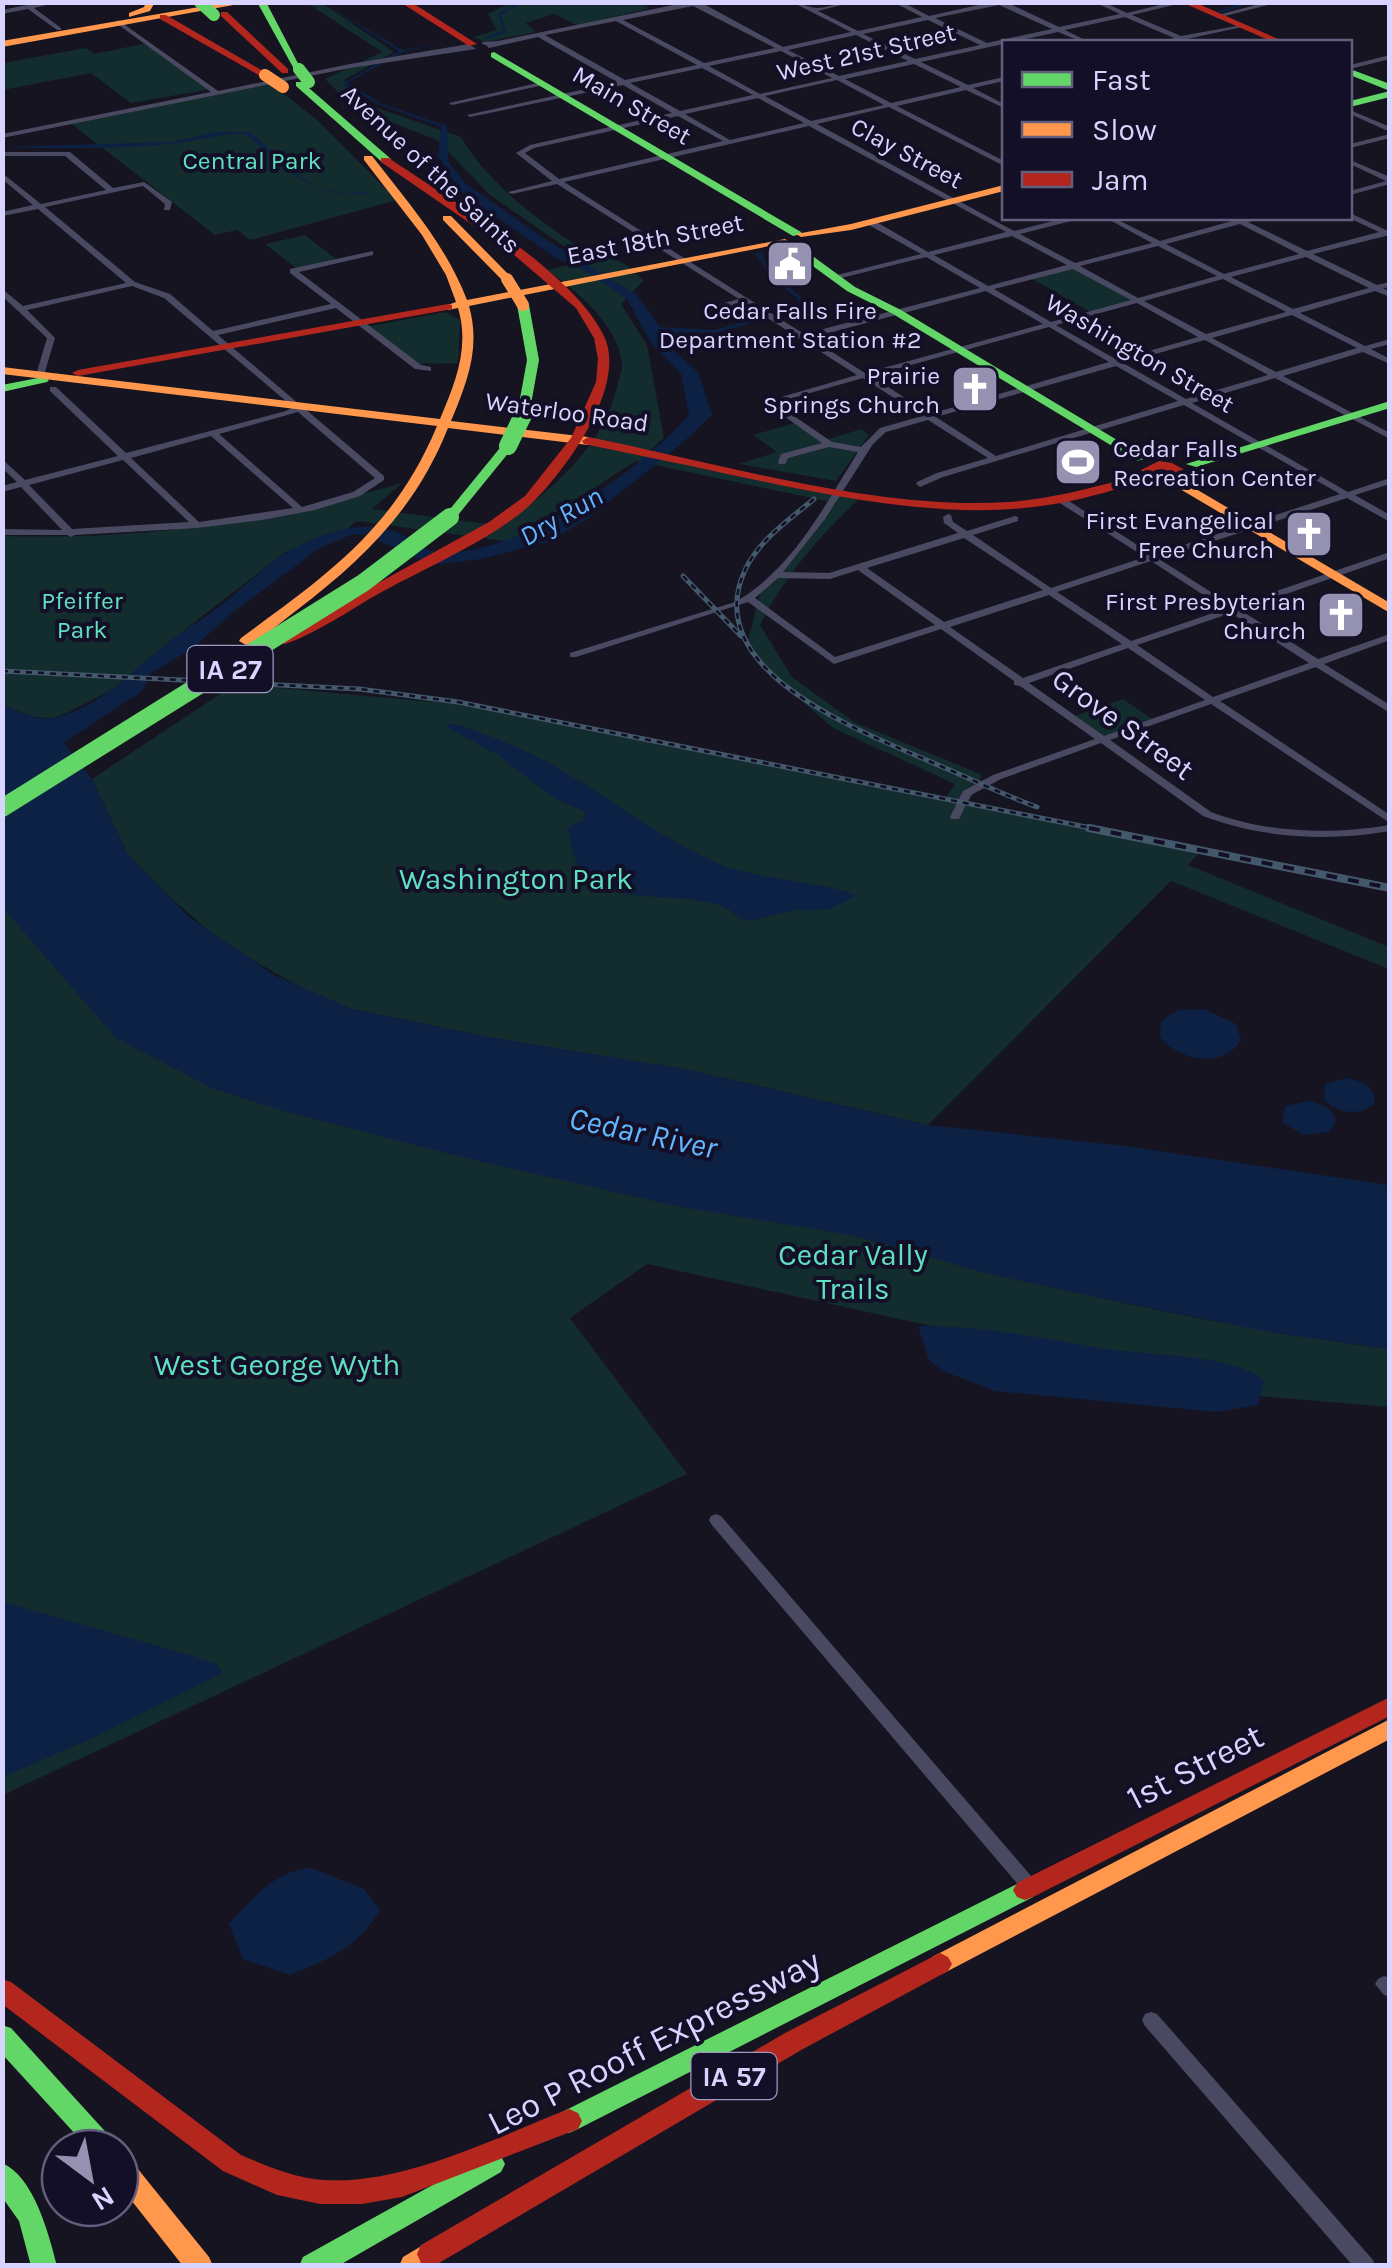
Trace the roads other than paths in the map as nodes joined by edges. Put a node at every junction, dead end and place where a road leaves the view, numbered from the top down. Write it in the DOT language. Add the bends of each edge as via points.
graph roads {
  1 [pos="55,2"];
  2 [pos="248,2"];
  3 [pos="261,2"];
  4 [pos="404,2"];
  5 [pos="676,2"];
  6 [pos="795,2"];
  7 [pos="850,2"];
  8 [pos="896,2"];
  9 [pos="1098,2"];
  10 [pos="1184,2"];
  11 [pos="1277,2"];
  12 [pos="694,3"];
  13 [pos="1000,3"];
  14 [pos="211,7"];
  15 [pos="30,8"];
  16 [pos="811,10"];
  17 [pos="2,12"];
  18 [pos="150,12"];
  19 [pos="1126,15"];
  20 [pos="1217,16"];
  21 [pos="929,18"];
  22 [pos="617,19"];
  23 [pos="273,24"];
  24 [pos="580,26"];
  25 [pos="1240,26"];
  26 [pos="60,29"];
  27 [pos="1059,30"];
  28 [pos="857,33"];
  29 [pos="538,34"];
  30 [pos="1015,40"];
  31 [pos="1082,40"];
  32 [pos="1183,40"];
  33 [pos="1189,40"];
  34 [pos="1275,40"];
  35 [pos="2,42"];
  36 [pos="1002,43"];
  37 [pos="479,46"];
  38 [pos="988,46"];
  39 [pos="782,49"];
  40 [pos="1390,57"];
  41 [pos="916,62"];
  42 [pos="704,66"];
  43 [pos="1352,68"];
  44 [pos="1352,70"];
  45 [pos="288,78"];
  46 [pos="1002,78"];
  47 [pos="843,81"];
  48 [pos="624,83"];
  49 [pos="967,87"];
  50 [pos="552,90"];
  51 [pos="1390,91"];
  52 [pos="217,93"];
  53 [pos="761,96"];
  54 [pos="452,103"];
  55 [pos="1352,103"];
  56 [pos="890,104"];
  57 [pos="1002,105"];
  58 [pos="1352,113"];
  59 [pos="680,114"];
  60 [pos="470,116"];
  61 [pos="809,123"];
  62 [pos="617,128"];
  63 [pos="1390,133"];
  64 [pos="2,136"];
  65 [pos="727,141"];
  66 [pos="1352,145"];
  67 [pos="2,154"];
  68 [pos="664,156"];
  69 [pos="377,159"];
  70 [pos="1002,163"];
  71 [pos="1352,163"];
  72 [pos="2,175"];
  73 [pos="556,180"];
  74 [pos="1390,181"];
  75 [pos="1002,188"];
  76 [pos="112,191"];
  77 [pos="515,191"];
  78 [pos="1352,192"];
  79 [pos="952,200"];
  80 [pos="39,206"];
  81 [pos="167,208"];
  82 [pos="2,214"];
  83 [pos="1352,217"];
  84 [pos="1064,220"];
  85 [pos="1113,220"];
  86 [pos="1236,220"];
  87 [pos="860,225"];
  88 [pos="1012,233"];
  89 [pos="1388,233"];
  90 [pos="793,239"];
  91 [pos="1159,243"];
  92 [pos="370,253"];
  93 [pos="1306,254"];
  94 [pos="927,255"];
  95 [pos="682,260"];
  96 [pos="1073,266"];
  97 [pos="1224,276"];
  98 [pos="841,277"];
  99 [pos="569,281"];
  100 [pos="132,284"];
  101 [pos="1390,284"];
  102 [pos="986,288"];
  103 [pos="1376,288"];
  104 [pos="2,291"];
  105 [pos="1390,295"];
  106 [pos="746,300"];
  107 [pos="1137,300"];
  108 [pos="461,302"];
  109 [pos="337,305"];
  110 [pos="22,309"];
  111 [pos="708,310"];
  112 [pos="897,312"];
  113 [pos="1292,312"];
  114 [pos="358,321"];
  115 [pos="1049,324"];
  116 [pos="803,337"];
  117 [pos="1204,337"];
  118 [pos="218,340"];
  119 [pos="1390,341"];
  120 [pos="958,349"];
  121 [pos="1364,349"];
  122 [pos="1115,362"];
  123 [pos="1390,362"];
  124 [pos="428,368"];
  125 [pos="2,370"];
  126 [pos="1276,375"];
  127 [pos="864,376"];
  128 [pos="50,380"];
  129 [pos="1023,388"];
  130 [pos="2,389"];
  131 [pos="1185,402"];
  132 [pos="1390,404"];
  133 [pos="300,406"];
  134 [pos="928,416"];
  135 [pos="1351,416"];
  136 [pos="444,422"];
  137 [pos="1092,430"];
  138 [pos="213,434"];
  139 [pos="1390,437"];
  140 [pos="577,439"];
  141 [pos="828,444"];
  142 [pos="1259,444"];
  143 [pos="862,450"];
  144 [pos="125,457"];
  145 [pos="994,458"];
  146 [pos="2,462"];
  147 [pos="782,462"];
  148 [pos="1165,472"];
  149 [pos="1390,481"];
  150 [pos="23,484"];
  151 [pos="920,484"];
  152 [pos="2,489"];
  153 [pos="841,489"];
  154 [pos="1347,494"];
  155 [pos="1058,498"];
  156 [pos="298,508"];
  157 [pos="443,516"];
  158 [pos="948,517"];
  159 [pos="1014,519"];
  160 [pos="1390,519"];
  161 [pos="197,525"];
  162 [pos="1252,526"];
  163 [pos="2,532"];
  164 [pos="72,534"];
  165 [pos="965,534"];
  166 [pos="1390,555"];
  167 [pos="1152,558"];
  168 [pos="860,566"];
  169 [pos="1332,574"];
  170 [pos="775,575"];
  171 [pos="1049,592"];
  172 [pos="750,599"];
  173 [pos="1232,609"];
  174 [pos="1390,609"];
  175 [pos="943,626"];
  176 [pos="1390,636"];
  177 [pos="246,642"];
  178 [pos="1128,645"];
  179 [pos="572,655"];
  180 [pos="1317,664"];
  181 [pos="217,678"];
  182 [pos="1016,683"];
  183 [pos="1212,701"];
  184 [pos="1390,710"];
  185 [pos="1102,740"];
  186 [pos="2,791"];
  187 [pos="2,808"];
  188 [pos="955,816"];
  189 [pos="1390,820"];
  190 [pos="1390,828"];
  191 [pos="716,1520"];
  192 [pos="1390,1706"];
  193 [pos="1390,1728"];
  194 [pos="1038,1899"];
  195 [pos="2,1990"];
  196 [pos="1151,2020"];
  197 [pos="2,2036"];
  198 [pos="569,2122"];
  199 [pos="86,2128"];
  200 [pos="2,2175"];
  201 [pos="140,2190"];
  202 [pos="195,2257"];
  203 [pos="423,2262"];
  204 [pos="44,2266"];
  205 [pos="312,2266"];
  206 [pos="1366,2266"];
  1 -- 15 [label="street"];
  2 -- 18 [label="main road"];
  2 -- 23 [label="main road"];
  3 -- 23 [label="main road"];
  4 -- 37 [label="main road, Main Street"];
  5 -- 24 [label="street"];
  6 -- 16 [label="street"];
  7 -- 16 [label="street"];
  8 -- 21 [label="street"];
  9 -- 19 [label="street"];
  10 -- 19 [label="street, West 21st Street"];
  10 -- 20 [label="main road"];
  11 -- 20 [label="street"];
  12 -- 22 [label="street"];
  12 -- 39 [label="street"];
  13 -- 21 [label="street"];
  13 -- 27 [label="street"];
  14 -- 18 [label="main road"];
  14 -- 45 [label="main road"];
  15 -- 17 [label="street"];
  15 -- 26 [label="street"];
  16 -- 28 [label="street"];
  18 -- 26 [label="main road"];
  18 -- 35 [label="main road"];
  18 -- 45 [label="main road"];
  18 -- 52 [label="street"];
  19 -- 27 [label="street, West 21st Street"];
  19 -- 32 [label="street"];
  20 -- 25 [label="main road"];
  21 -- 28 [label="street"];
  21 -- 38 [label="street"];
  22 -- 24 [label="street"];
  22 -- 42 [label="street, Clay Street"];
  23 -- 45 [label="main road"];
  24 -- 29 [label="street"];
  25 -- 33 [label="street"];
  25 -- 34 [label="main road"];
  26 -- 35 [label="main road"];
  27 -- 30 [label="street, West 21st Street"];
  27 -- 31 [label="street"];
  28 -- 39 [label="street"];
  28 -- 41 [label="street"];
  29 -- 37 [label="street"];
  29 -- 48 [label="street"];
  36 -- 38 [label="street, West 21st Street"];
  37 -- 50 [label="main road, Main Street"];
  37 -- 52 [label="street"];
  38 -- 41 [label="street, West 21st Street"];
  39 -- 42 [label="street"];
  39 -- 47 [label="street"];
  40 -- 43 [label="street"];
  41 -- 47 [label="street, West 21st Street"];
  41 -- 49 [label="street"];
  42 -- 48 [label="street"];
  42 -- 53 [label="street, Clay Street"];
  44 -- 51 [label="main road"];
  45 -- 69 [label="main road, Avenue of the Saints / IA 27"];
  46 -- 49 [label="street"];
  47 -- 53 [label="street, West 21st Street"];
  47 -- 56 [label="street"];
  48 -- 50 [label="street"];
  48 -- 59 [label="street"];
  49 -- 56 [label="street"];
  49 -- 57 [label="street"];
  50 -- 54 [label="street"];
  50 -- 60 [label="street"];
  50 -- 62 [label="main road, Main Street"];
  51 -- 55 [label="main road"];
  52 -- 64 [label="street"];
  53 -- 59 [label="street, West 21st Street"];
  53 -- 61 [label="street, Clay Street"];
  56 -- 61 [label="street"];
  56 -- 70 [label="street"];
  58 -- 63 [label="street"];
  59 -- 62 [label="street, West 21st Street"];
  59 -- 65 [label="street"];
  61 -- 65 [label="street"];
  61 -- 79 [label="street, Clay Street"];
  62 -- 68 [label="main road, Main Street"];
  62 -- 73 [label="street, West 21st Street" via="521,151 520,157"];
  63 -- 66 [label="street"];
  65 -- 68 [label="street"];
  67 -- 76 [label="street" via="66,154"];
  68 -- 73 [label="street"];
  68 -- 90 [label="main road, Main Street"];
  69 -- 99 [label="main road"];
  69 -- 108 [label="main road" via="424,227"];
  69 -- 157 [label="main road, Avenue of the Saints / IA 27" via="501,280 516,306 517,414 502,446"];
  71 -- 74 [label="street"];
  72 -- 80 [label="street"];
  73 -- 77 [label="street"];
  73 -- 95 [label="street"];
  74 -- 78 [label="street"];
  75 -- 79 [label="main road, East 18th Street"];
  76 -- 80 [label="street"];
  76 -- 81 [label="street" via="144,184"];
  79 -- 87 [label="main road, East 18th Street"];
  79 -- 88 [label="street, Clay Street"];
  80 -- 82 [label="street"];
  80 -- 100 [label="street"];
  83 -- 89 [label="street"];
  84 -- 88 [label="street"];
  85 -- 91 [label="street"];
  86 -- 91 [label="street"];
  86 -- 93 [label="street"];
  87 -- 90 [label="main road, East 18th Street"];
  87 -- 94 [label="street, Washington Street"];
  88 -- 94 [label="street"];
  88 -- 96 [label="street, Clay Street"];
  89 -- 93 [label="street"];
  90 -- 95 [label="main road, East 18th Street"];
  90 -- 98 [label="main road, Main Street"];
  91 -- 96 [label="street"];
  91 -- 97 [label="street"];
  92 -- 109 [label="street" via="294,271"];
  93 -- 97 [label="street"];
  93 -- 103 [label="street"];
  94 -- 98 [label="street"];
  94 -- 102 [label="street, Washington Street"];
  95 -- 99 [label="main road, East 18th Street"];
  95 -- 106 [label="street"];
  96 -- 102 [label="street"];
  96 -- 107 [label="street, Clay Street"];
  97 -- 107 [label="street"];
  97 -- 113 [label="street"];
  98 -- 112 [label="main road, Main Street"];
  99 -- 108 [label="main road, East 18th Street"];
  99 -- 140 [label="main road" via="604,359 598,397"];
  100 -- 110 [label="street"];
  100 -- 118 [label="street" via="166,296"];
  101 -- 103 [label="street"];
  102 -- 112 [label="street"];
  102 -- 115 [label="street, Washington Street"];
  103 -- 105 [label="street"];
  103 -- 113 [label="street"];
  104 -- 110 [label="street"];
  106 -- 111 [label="street"];
  106 -- 116 [label="street"];
  107 -- 115 [label="street"];
  107 -- 117 [label="street, Clay Street"];
  108 -- 114 [label="main road, East 18th Street"];
  108 -- 136 [label="main road" via="468,348"];
  109 -- 114 [label="street"];
  109 -- 118 [label="street"];
  110 -- 128 [label="street" via="51,338"];
  112 -- 116 [label="street"];
  112 -- 120 [label="main road, Main Street"];
  113 -- 117 [label="street"];
  113 -- 121 [label="street"];
  114 -- 118 [label="main road, East 18th Street"];
  114 -- 124 [label="street"];
  115 -- 120 [label="street"];
  115 -- 122 [label="street, Washington Street"];
  116 -- 127 [label="street"];
  117 -- 122 [label="street"];
  117 -- 126 [label="street, Clay Street"];
  118 -- 128 [label="main road, East 18th Street"];
  118 -- 133 [label="street"];
  119 -- 121 [label="street"];
  120 -- 127 [label="street"];
  120 -- 129 [label="main road, Main Street"];
  121 -- 123 [label="street"];
  121 -- 126 [label="street"];
  122 -- 129 [label="street"];
  122 -- 131 [label="street, Washington Street"];
  125 -- 128 [label="main road, Waterloo Road"];
  126 -- 131 [label="street"];
  126 -- 135 [label="street, Clay Street"];
  127 -- 134 [label="street"];
  127 -- 141 [label="street" via="768,402"];
  128 -- 130 [label="main road, East 18th Street"];
  128 -- 133 [label="main road, Waterloo Road"];
  128 -- 144 [label="street"];
  129 -- 134 [label="street"];
  129 -- 137 [label="main road, Main Street"];
  131 -- 137 [label="street"];
  131 -- 142 [label="street, Washington Street"];
  132 -- 135 [label="main road, Waterloo Road"];
  133 -- 136 [label="main road, Waterloo Road"];
  133 -- 138 [label="street"];
  133 -- 156 [label="street" via="381,478 374,486"];
  134 -- 143 [label="street" via="882,431"];
  134 -- 145 [label="street"];
  135 -- 139 [label="street, Clay Street"];
  135 -- 142 [label="main road, Waterloo Road"];
  136 -- 140 [label="main road, Waterloo Road"];
  136 -- 177 [label="main road" via="399,508 334,575"];
  137 -- 145 [label="street"];
  137 -- 148 [label="main road, Main Street"];
  138 -- 144 [label="street"];
  138 -- 156 [label="street"];
  140 -- 153 [label="main road, Waterloo Road"];
  140 -- 181 [label="main road, bridge" via="529,499 494,525"];
  141 -- 143 [label="street"];
  141 -- 147 [label="street"];
  142 -- 148 [label="main road, Waterloo Road"];
  142 -- 154 [label="street, Washington Street"];
  143 -- 153 [label="street"];
  144 -- 150 [label="street"];
  144 -- 161 [label="street"];
  145 -- 151 [label="street"];
  146 -- 150 [label="street"];
  148 -- 155 [label="main road, Waterloo Road"];
  148 -- 162 [label="main road, Main Street"];
  149 -- 154 [label="street"];
  150 -- 152 [label="street"];
  150 -- 164 [label="street"];
  153 -- 155 [label="main road, Waterloo Road" via="953,503"];
  153 -- 170 [label="street"];
  154 -- 160 [label="street, Washington Street"];
  154 -- 162 [label="street"];
  155 -- 167 [label="street"];
  156 -- 161 [label="street"];
  157 -- 177 [label="main road, Avenue of the Saints / IA 27"];
  157 -- 181 [label="main road, Avenue of the Saints / IA 27, bridge" via="382,570"];
  158 -- 165 [label="street"];
  159 -- 165 [label="street"];
  161 -- 164 [label="street"];
  162 -- 167 [label="street"];
  162 -- 169 [label="main road, Main Street"];
  163 -- 164 [label="street"];
  165 -- 168 [label="street"];
  165 -- 171 [label="street"];
  166 -- 169 [label="street"];
  167 -- 171 [label="street"];
  167 -- 173 [label="street"];
  168 -- 170 [label="street" via="830,576"];
  168 -- 175 [label="street, Grove Street"];
  169 -- 173 [label="street"];
  169 -- 174 [label="main road, Main Street"];
  170 -- 172 [label="street"];
  171 -- 175 [label="street"];
  171 -- 178 [label="street"];
  172 -- 175 [label="street" via="834,661"];
  172 -- 179 [label="street"];
  173 -- 178 [label="street"];
  173 -- 180 [label="street"];
  175 -- 182 [label="street, Grove Street"];
  176 -- 180 [label="street"];
  177 -- 186 [label="main road, Avenue of the Saints / IA 27"];
  178 -- 182 [label="street"];
  178 -- 183 [label="street"];
  180 -- 183 [label="street"];
  180 -- 184 [label="street"];
  181 -- 187 [label="main road, Avenue of the Saints / IA 27, bridge"];
  182 -- 185 [label="street, Grove Street"];
  183 -- 185 [label="street"];
  183 -- 189 [label="street"];
  185 -- 188 [label="street" via="982,784 963,797"];
  185 -- 190 [label="street, Grove Street" via="1218,820 1332,834"];
  191 -- 194 [label="street"];
  192 -- 194 [label="main road, 1st Street"];
  193 -- 194 [label="main road, 1st Street"];
  194 -- 198 [label="main road, Leo P Rooff Expressway / IA 57"];
  194 -- 203 [label="main road, Leo P Rooff Expressway / IA 57"];
  195 -- 198 [label="main road" via="232,2163 301,2191 344,2196 388,2190"];
  196 -- 206 [label="street"];
  197 -- 199 [label="main road"];
  198 -- 205 [label="main road, Leo P Rooff Expressway / IA 57"];
  200 -- 204 [label="main road" via="32,2218"];
  201 -- 202 [label="main road"];
}
